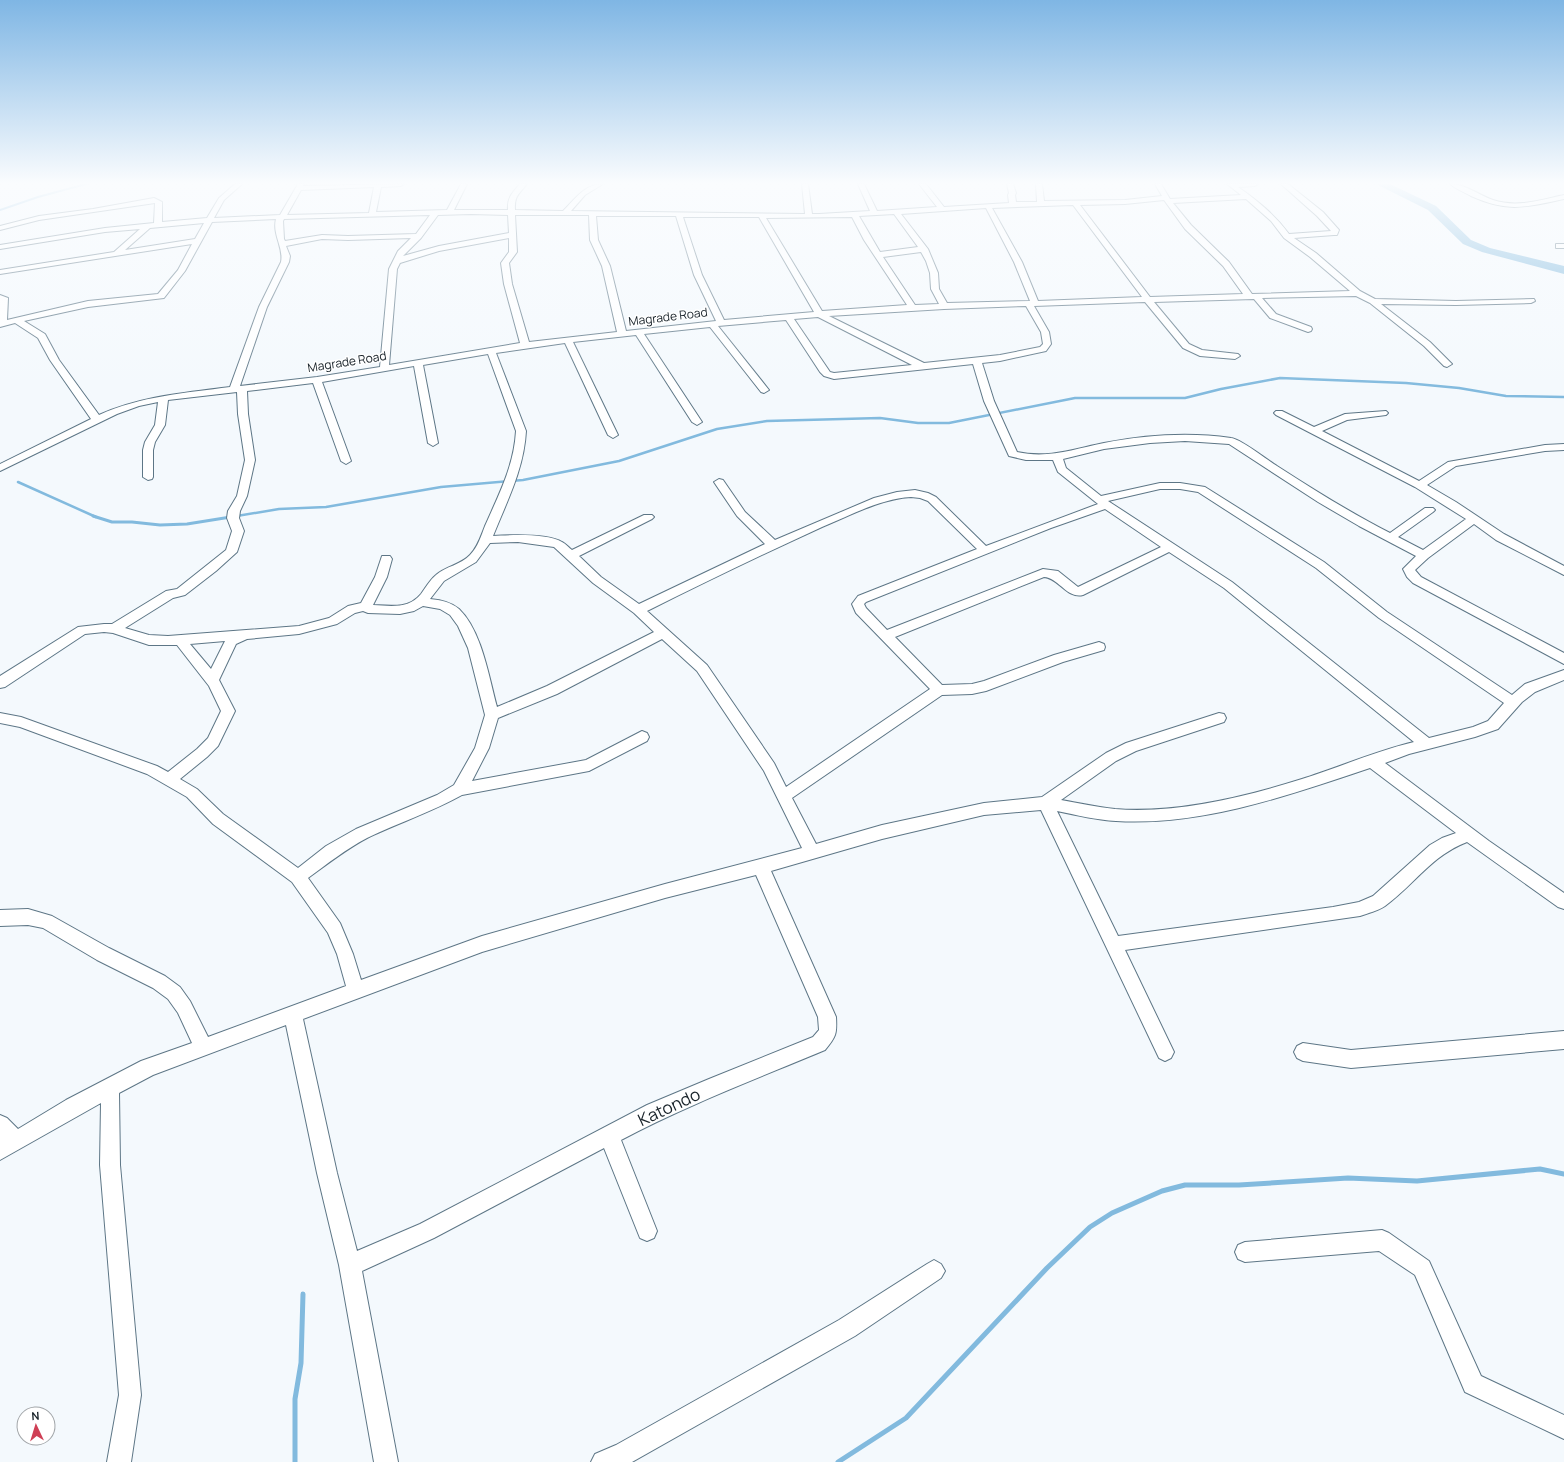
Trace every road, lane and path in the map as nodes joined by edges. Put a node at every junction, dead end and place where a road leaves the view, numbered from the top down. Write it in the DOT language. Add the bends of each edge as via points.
graph roads {
  1 [pos="117,252"];
  2 [pos="192,252"];
  3 [pos="285,252"];
  4 [pos="402,252"];
  5 [pos="424,252"];
  6 [pos="513,252"];
  7 [pos="600,252"];
  8 [pos="691,252"];
  9 [pos="783,252"];
  10 [pos="876,252"];
  11 [pos="899,252"];
  12 [pos="925,252"];
  13 [pos="1013,252"];
  14 [pos="1112,252"];
  15 [pos="1214,252"];
  16 [pos="1309,252"];
  17 [pos="878,255"];
  18 [pos="397,261"];
  19 [pos="0,272"];
  20 [pos="1357,293"];
  21 [pos="1253,296"];
  22 [pos="0,297"];
  23 [pos="1147,299"];
  24 [pos="1373,300"];
  25 [pos="1531,301"];
  26 [pos="1031,303"];
  27 [pos="944,306"];
  28 [pos="912,307"];
  29 [pos="819,314"];
  30 [pos="788,316"];
  31 [pos="18,321"];
  32 [pos="717,323"];
  33 [pos="1,324"];
  34 [pos="1308,329"];
  35 [pos="638,332"];
  36 [pos="622,334"];
  37 [pos="568,340"];
  38 [pos="525,345"];
  39 [pos="491,351"];
  40 [pos="1235,356"];
  41 [pos="977,360"];
  42 [pos="418,362"];
  43 [pos="1447,364"];
  44 [pos="922,366"];
  45 [pos="384,368"];
  46 [pos="317,380"];
  47 [pos="238,389"];
  48 [pos="764,390"];
  49 [pos="163,398"];
  50 [pos="1279,413"];
  51 [pos="1383,413"];
  52 [pos="97,420"];
  53 [pos="697,422"];
  54 [pos="1314,431"];
  55 [pos="613,435"];
  56 [pos="433,443"];
  57 [pos="1564,447"];
  58 [pos="1058,457"];
  59 [pos="346,460"];
  60 [pos="0,468"];
  61 [pos="148,477"];
  62 [pos="719,482"];
  63 [pos="1419,485"];
  64 [pos="1103,502"];
  65 [pos="1429,510"];
  66 [pos="648,517"];
  67 [pos="1473,519"];
  68 [pos="1390,538"];
  69 [pos="485,540"];
  70 [pos="773,545"];
  71 [pos="1170,547"];
  72 [pos="984,550"];
  73 [pos="572,555"];
  74 [pos="1424,556"];
  75 [pos="386,559"];
  76 [pos="1564,571"];
  77 [pos="422,602"];
  78 [pos="368,606"];
  79 [pos="638,610"];
  80 [pos="114,629"];
  81 [pos="663,633"];
  82 [pos="244,635"];
  83 [pos="885,636"];
  84 [pos="180,640"];
  85 [pos="1099,647"];
  86 [pos="1564,659"];
  87 [pos="1564,675"];
  88 [pos="213,680"];
  89 [pos="0,683"];
  90 [pos="939,690"];
  91 [pos="1514,702"];
  92 [pos="492,715"];
  93 [pos="0,718"];
  94 [pos="1220,718"];
  95 [pos="642,737"];
  96 [pos="1426,744"];
  97 [pos="1372,760"];
  98 [pos="169,779"];
  99 [pos="459,789"];
  100 [pos="784,796"];
  101 [pos="1045,803"];
  102 [pos="1469,835"];
  103 [pos="812,852"];
  104 [pos="761,867"];
  105 [pos="298,877"];
  106 [pos="1564,902"];
  107 [pos="0,918"];
  108 [pos="1114,944"];
  109 [pos="356,991"];
  110 [pos="293,1015"];
  111 [pos="1564,1040"];
  112 [pos="204,1047"];
  113 [pos="1165,1052"];
  114 [pos="1303,1052"];
  115 [pos="110,1088"];
  116 [pos="0,1125"];
  117 [pos="609,1135"];
  118 [pos="8,1145"];
  119 [pos="647,1231"];
  120 [pos="1245,1252"];
  121 [pos="350,1265"];
  122 [pos="934,1271"];
  123 [pos="1564,1427"];
  124 [pos="119,1462"];
  125 [pos="386,1462"];
  126 [pos="603,1462"];
  1 -- 19 [label="street"];
  2 -- 31 [label="street" via="181,271 161,296 88,304"];
  3 -- 47 [label="street" via="285,262 263,307"];
  4 -- 18 [label="street"];
  5 -- 18 [label="street"];
  6 -- 38 [label="street" via="505,267"];
  7 -- 36 [label="street" via="606,266"];
  8 -- 32 [label="street"];
  9 -- 29 [label="street"];
  10 -- 17 [label="street"];
  11 -- 17 [label="street"];
  12 -- 27 [label="street" via="932,267 935,289"];
  13 -- 26 [label="street"];
  14 -- 23 [label="street"];
  15 -- 21 [label="street"];
  16 -- 20 [label="street"];
  17 -- 28 [label="street"];
  18 -- 45 [label="street" via="391,279"];
  20 -- 21 [label="street, Magrade Road"];
  20 -- 24 [label="street"];
  21 -- 23 [label="street, Magrade Road"];
  21 -- 34 [label="street" via="1273,316"];
  22 -- 33 [label="street" via="4,298"];
  23 -- 26 [label="street, Magrade Road"];
  23 -- 40 [label="street" via="1186,346 1200,352"];
  24 -- 25 [label="street" via="1456,303"];
  24 -- 43 [label="street" via="1427,344"];
  26 -- 27 [label="street, Magrade Road"];
  26 -- 41 [label="street" via="1045,332 1046,347 1038,351"];
  27 -- 28 [label="street, Magrade Road"];
  28 -- 29 [label="street, Magrade Road"];
  29 -- 30 [label="street, Magrade Road"];
  29 -- 44 [label="street"];
  30 -- 32 [label="street, Magrade Road"];
  30 -- 44 [label="street" via="823,370 830,375"];
  31 -- 33 [label="street"];
  31 -- 52 [label="street" via="42,336 55,360"];
  32 -- 35 [label="street, Magrade Road"];
  32 -- 48 [label="street"];
  35 -- 36 [label="street, Magrade Road"];
  35 -- 53 [label="street"];
  36 -- 37 [label="street, Magrade Road"];
  37 -- 38 [label="street, Magrade Road"];
  37 -- 55 [label="street"];
  38 -- 39 [label="street, Magrade Road"];
  39 -- 42 [label="street, Magrade Road"];
  39 -- 69 [label="street" via="521,431 521,443 506,491"];
  41 -- 44 [label="street"];
  41 -- 58 [label="street" via="989,401 1012,454 1026,457"];
  42 -- 45 [label="street, Magrade Road"];
  42 -- 56 [label="street"];
  45 -- 46 [label="street, Magrade Road"];
  46 -- 47 [label="street, Magrade Road"];
  46 -- 59 [label="street"];
  47 -- 49 [label="street, Magrade Road"];
  47 -- 80 [label="street" via="250,460 242,496 234,511 233,518 238,531 230,552 181,592 170,594"];
  49 -- 52 [label="street, Magrade Road" via="136,404"];
  49 -- 61 [label="street" via="160,426 148,450"];
  50 -- 54 [label="street"];
  51 -- 54 [label="street" via="1345,417"];
  52 -- 60 [label="street, Magrade Road"];
  54 -- 63 [label="street"];
  57 -- 63 [label="street" via="1452,464"];
  58 -- 64 [label="street" via="1062,470"];
  58 -- 68 [label="street" via="1104,446 1150,440 1185,438 1231,441 1322,500"];
  62 -- 70 [label="street" via="741,514"];
  63 -- 67 [label="street"];
  64 -- 71 [label="street"];
  64 -- 72 [label="street"];
  64 -- 91 [label="street" via="1160,486 1201,489 1320,566 1383,615"];
  65 -- 68 [label="street"];
  66 -- 73 [label="street"];
  67 -- 74 [label="street"];
  67 -- 76 [label="street" via="1500,537"];
  68 -- 74 [label="street"];
  69 -- 73 [label="street" via="518,538 547,541 558,544"];
  69 -- 77 [label="street" via="476,557 439,579"];
  70 -- 72 [label="street" via="882,499 915,493 924,494 932,499"];
  70 -- 79 [label="street"];
  71 -- 83 [label="street" via="1079,592 1054,574 1043,573"];
  71 -- 96 [label="street" via="1228,584"];
  72 -- 83 [label="street" via="862,599 858,604 860,610"];
  73 -- 79 [label="street" via="597,580"];
  74 -- 86 [label="street" via="1409,569 1417,580"];
  75 -- 78 [label="street"];
  77 -- 78 [label="street" via="412,608 399,610 368,609"];
  77 -- 92 [label="street" via="443,605 454,612 464,624 474,648"];
  78 -- 82 [label="street" via="352,609 333,621 299,630"];
  79 -- 81 [label="street"];
  80 -- 84 [label="street" via="149,640"];
  80 -- 89 [label="street" via="82,630"];
  81 -- 92 [label="street" via="552,690"];
  81 -- 100 [label="street" via="702,668 770,767"];
  82 -- 84 [label="street"];
  82 -- 88 [label="street" via="228,645"];
  83 -- 90 [label="street"];
  84 -- 88 [label="street"];
  85 -- 90 [label="street" via="1059,658 986,686"];
  87 -- 91 [label="street" via="1530,688"];
  88 -- 98 [label="street" via="224,697 228,711 213,742"];
  90 -- 100 [label="street"];
  91 -- 96 [label="street" via="1493,725"];
  92 -- 99 [label="street" via="482,748"];
  93 -- 98 [label="street" via="38,728 152,770"];
  94 -- 101 [label="street" via="1131,747 1111,757"];
  95 -- 99 [label="street" via="590,765"];
  96 -- 97 [label="street"];
  97 -- 101 [label="street" via="1301,786 1194,811 1115,815"];
  97 -- 102 [label="street"];
  98 -- 105 [label="street" via="192,793 218,819"];
  99 -- 105 [label="street" via="361,834 332,851"];
  100 -- 103 [label="street"];
  101 -- 103 [label="street" via="984,809 882,832"];
  101 -- 108 [label="street"];
  102 -- 106 [label="street"];
  102 -- 108 [label="street" via="1436,850 1379,901 1360,909"];
  103 -- 104 [label="street"];
  104 -- 109 [label="street" via="665,891 482,944"];
  104 -- 117 [label="street, Katondo" via="827,1017 828,1033 819,1044 702,1091"];
  105 -- 109 [label="street" via="334,928"];
  107 -- 112 [label="street" via="28,917 46,921 159,982 174,993 184,1007"];
  108 -- 113 [label="street"];
  109 -- 110 [label="street"];
  110 -- 112 [label="street"];
  110 -- 121 [label="street"];
  111 -- 114 [label="street" via="1351,1059"];
  112 -- 115 [label="street" via="148,1068"];
  115 -- 118 [label="street"];
  115 -- 124 [label="street" via="110,1164 130,1395"];
  116 -- 118 [label="street"];
  117 -- 119 [label="street"];
  117 -- 121 [label="street, Katondo" via="427,1231"];
  120 -- 123 [label="street" via="1382,1240 1422,1268 1473,1384"];
  121 -- 125 [label="street"];
  122 -- 126 [label="street" via="847,1328 623,1454"];
}
